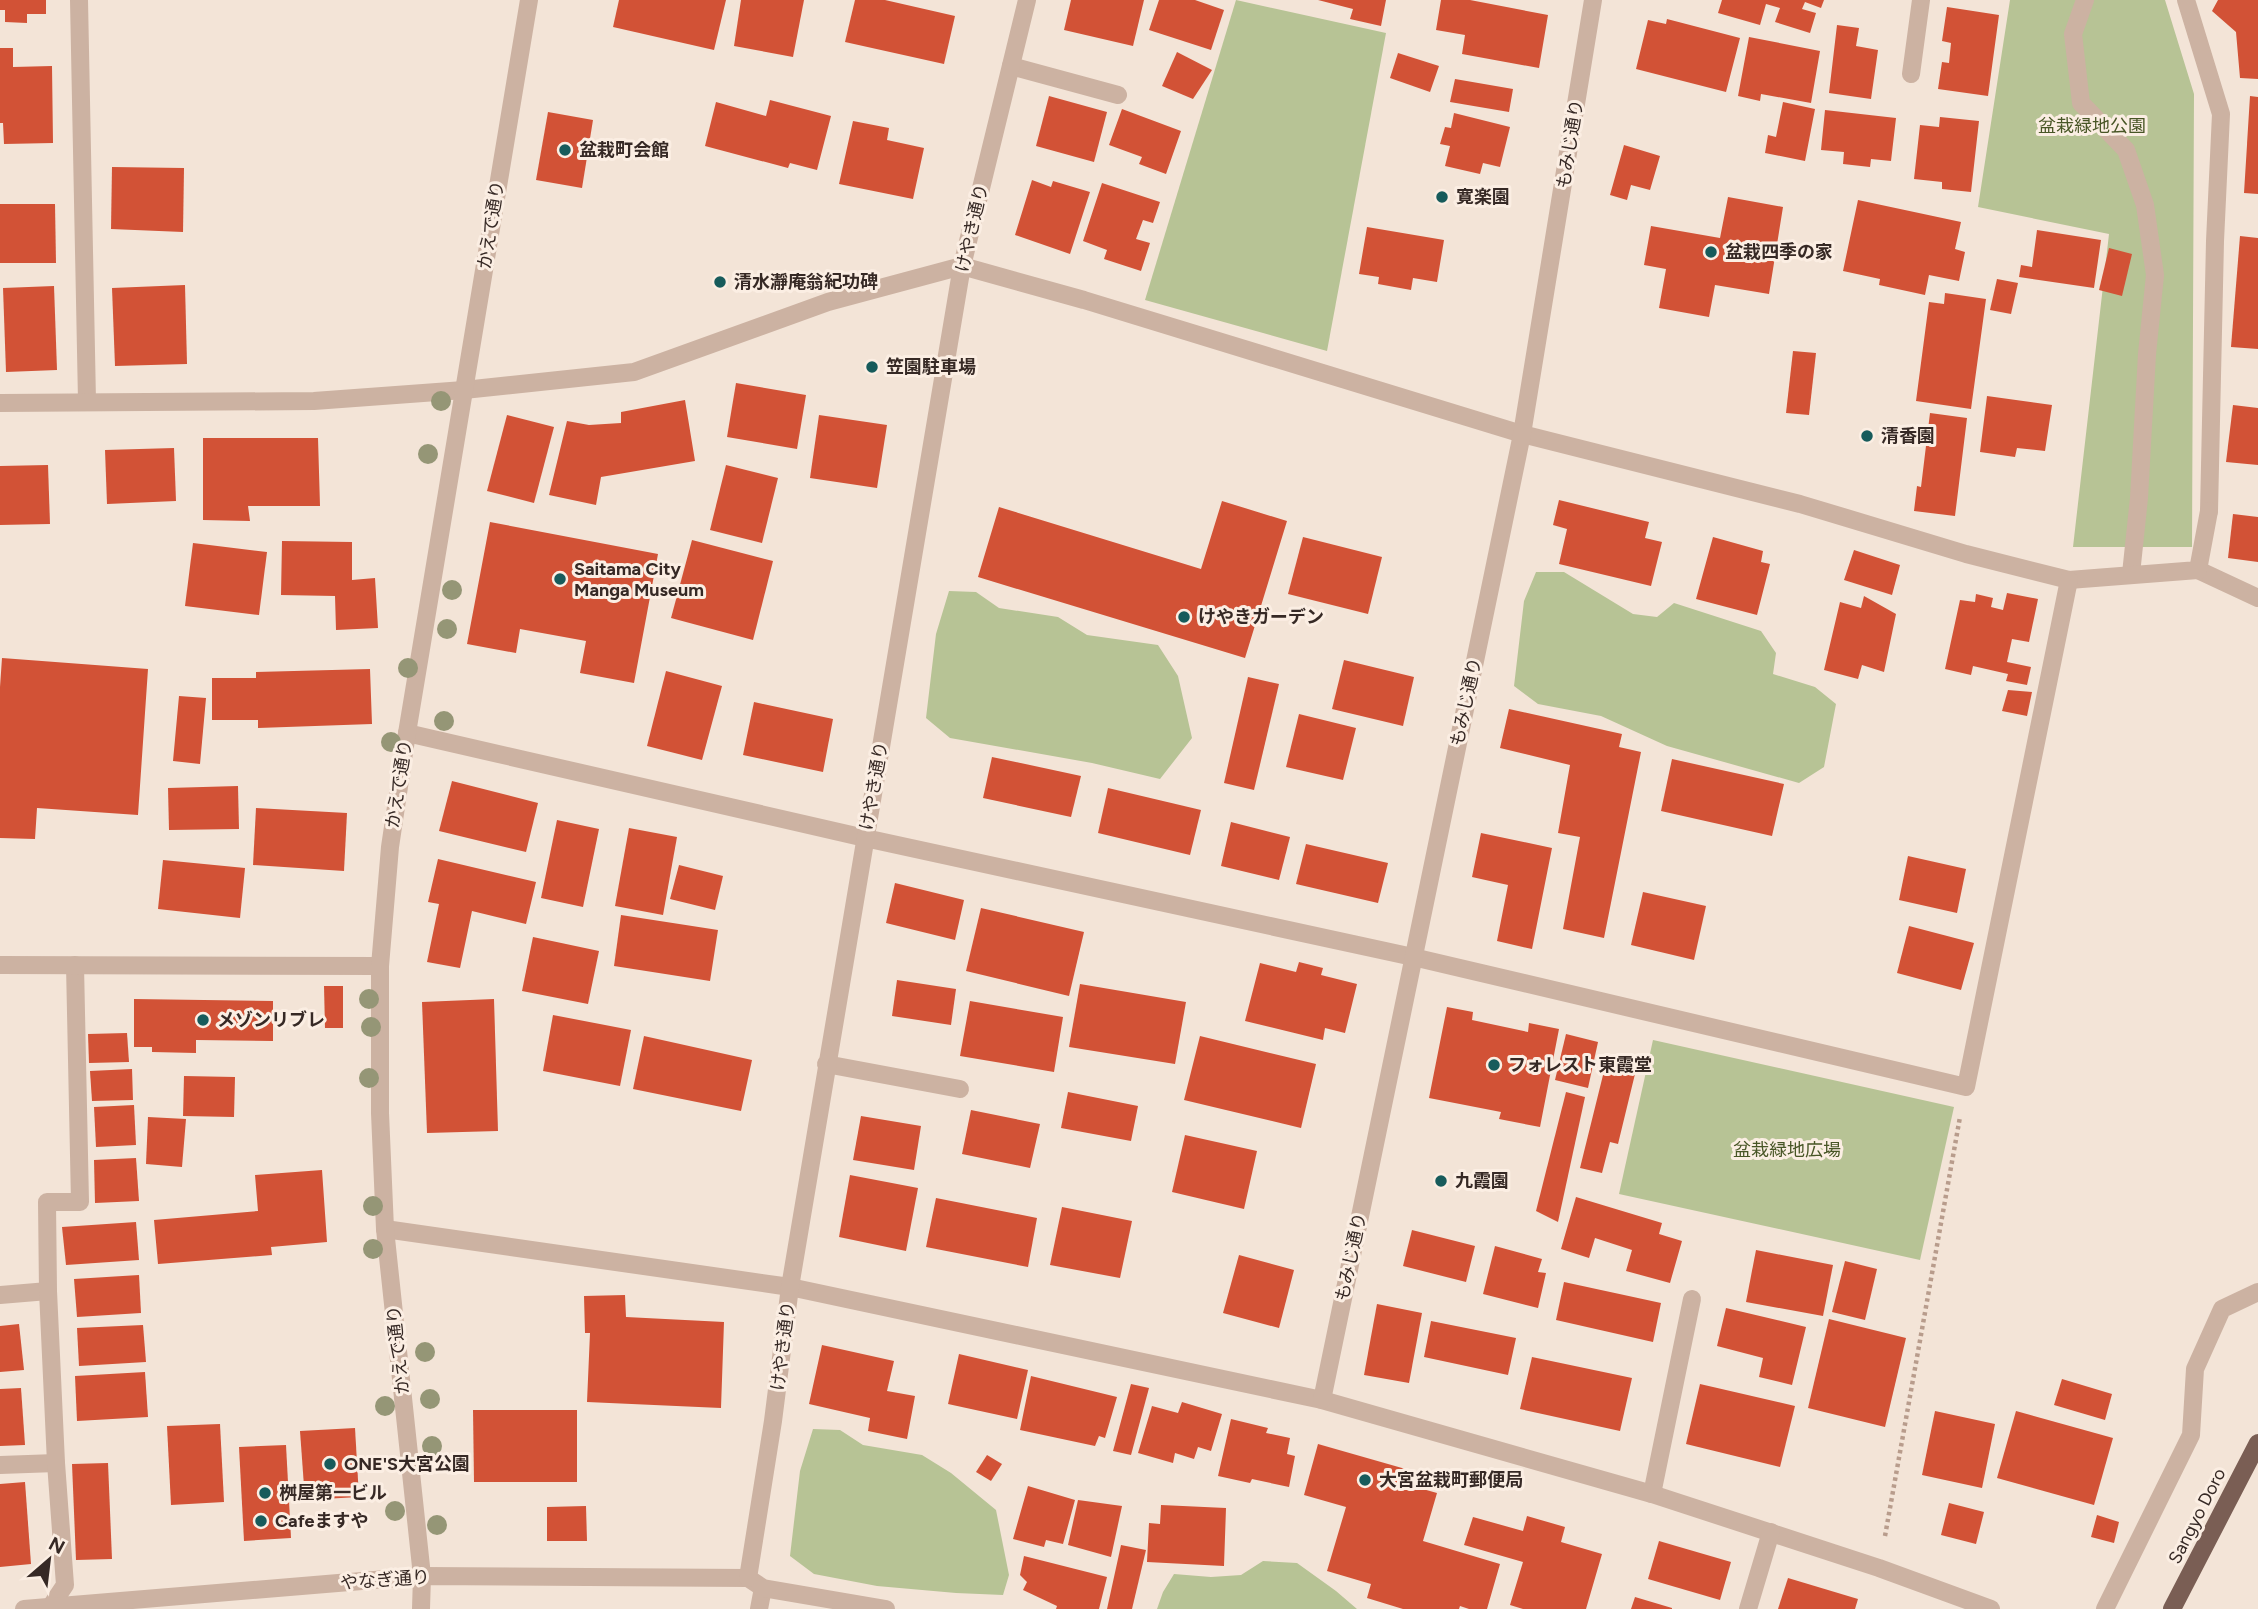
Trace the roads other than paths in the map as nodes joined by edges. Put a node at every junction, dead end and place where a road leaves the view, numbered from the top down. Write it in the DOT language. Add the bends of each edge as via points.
graph roads {
  1 [pos="79,0"];
  2 [pos="529,0"];
  3 [pos="1027,0"];
  4 [pos="1593,0"];
  5 [pos="1921,0"];
  6 [pos="2085,0"];
  7 [pos="2186,0"];
  8 [pos="1011,66"];
  9 [pos="1911,75"];
  10 [pos="1118,95"];
  11 [pos="962,266"];
  12 [pos="464,390"];
  13 [pos="88,401"];
  14 [pos="0,403"];
  15 [pos="1522,434"];
  16 [pos="2198,570"];
  17 [pos="2131,573"];
  18 [pos="2069,580"];
  19 [pos="2258,598"];
  20 [pos="407,733"];
  21 [pos="865,838"];
  22 [pos="1413,957"];
  23 [pos="0,965"];
  24 [pos="75,965"];
  25 [pos="380,966"];
  26 [pos="826,1064"];
  27 [pos="960,1089"];
  28 [pos="385,1229"];
  29 [pos="790,1287"];
  30 [pos="48,1291"];
  31 [pos="2258,1292"];
  32 [pos="0,1295"];
  33 [pos="1692,1299"];
  34 [pos="1322,1400"];
  35 [pos="2258,1443"];
  36 [pos="56,1462"];
  37 [pos="0,1465"];
  38 [pos="1652,1494"];
  39 [pos="1771,1532"];
  40 [pos="422,1576"];
  41 [pos="755,1583"];
  42 [pos="50,1608"];
  43 [pos="24,1609"];
  44 [pos="421,1609"];
  45 [pos="759,1609"];
  46 [pos="886,1609"];
  47 [pos="1748,1609"];
  48 [pos="1991,1609"];
  49 [pos="2105,1609"];
  50 [pos="2172,1609"];
  1 -- 13 [label="street"];
  2 -- 12 [label="street, かえで通り"];
  3 -- 8 [label="street, けやき通り"];
  4 -- 15 [label="street, もみじ通り"];
  5 -- 9 [label="street"];
  6 -- 17 [label="street" via="2073,33 2081,103 2126,150 2144,205 2155,275"];
  7 -- 16 [label="street" via="2221,114 2209,512"];
  8 -- 10 [label="street"];
  8 -- 11 [label="street, けやき通り"];
  11 -- 12 [label="street" via="828,302 634,372"];
  11 -- 15 [label="street"];
  11 -- 21 [label="street, けやき通り"];
  12 -- 13 [label="street" via="314,401"];
  12 -- 20 [label="street, かえで通り"];
  13 -- 14 [label="street"];
  15 -- 18 [label="street" via="1800,504"];
  15 -- 22 [label="street, もみじ通り"];
  16 -- 17 [label="street"];
  16 -- 19 [label="street"];
  17 -- 18 [label="street"];
  18 -- 22 [label="street" via="1966,1087"];
  20 -- 21 [label="street"];
  20 -- 25 [label="street, かえで通り" via="390,847"];
  21 -- 22 [label="street"];
  21 -- 26 [label="street, けやき通り"];
  22 -- 34 [label="street, もみじ通り"];
  23 -- 24 [label="street"];
  24 -- 25 [label="street"];
  24 -- 30 [label="street" via="80,1202 47,1202"];
  25 -- 28 [label="street, かえで通り"];
  26 -- 27 [label="street"];
  26 -- 29 [label="street, けやき通り"];
  28 -- 29 [label="street"];
  28 -- 40 [label="street, かえで通り"];
  29 -- 34 [label="street"];
  29 -- 41 [label="street, けやき通り"];
  30 -- 32 [label="street"];
  30 -- 36 [label="street"];
  31 -- 49 [label="street" via="2222,1309 2195,1369 2191,1436"];
  33 -- 38 [label="street"];
  34 -- 38 [label="street"];
  35 -- 50 [label="main road, Sangyo Doro"];
  36 -- 37 [label="street"];
  36 -- 42 [label="street" via="65,1585"];
  38 -- 39 [label="street"];
  39 -- 47 [label="street"];
  39 -- 48 [label="street"];
  40 -- 41 [label="street, やなぎ通り"];
  40 -- 42 [label="street, やなぎ通り"];
  40 -- 44 [label="street, かえで通り"];
  41 -- 45 [label="street, けやき通り"];
  41 -- 46 [label="street, やなぎ通り"];
  42 -- 43 [label="street, やなぎ通り"];
}
